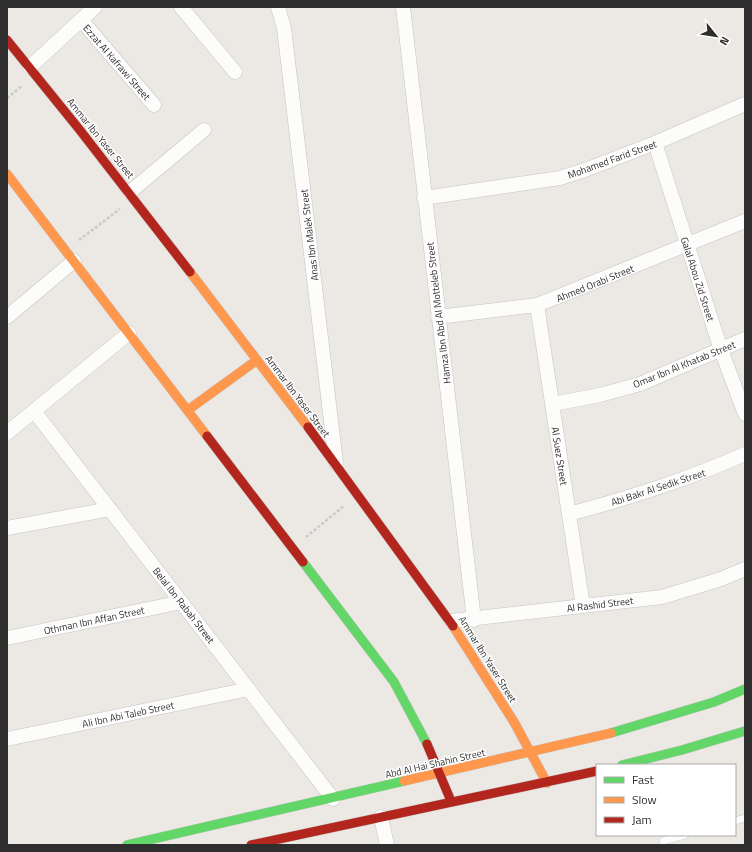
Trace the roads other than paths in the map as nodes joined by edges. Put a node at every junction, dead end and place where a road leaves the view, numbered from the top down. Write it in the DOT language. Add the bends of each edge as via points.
graph roads {
  1 [pos="96,7"];
  2 [pos="181,7"];
  3 [pos="278,7"];
  4 [pos="403,7"];
  5 [pos="81,20"];
  6 [pos="7,40"];
  7 [pos="30,67"];
  8 [pos="235,72"];
  9 [pos="745,104"];
  10 [pos="154,105"];
  11 [pos="204,130"];
  12 [pos="655,143"];
  13 [pos="9,182"];
  14 [pos="132,195"];
  15 [pos="424,198"];
  16 [pos="745,221"];
  17 [pos="686,246"];
  18 [pos="70,256"];
  19 [pos="537,305"];
  20 [pos="7,317"];
  21 [pos="438,317"];
  22 [pos="129,333"];
  23 [pos="745,339"];
  24 [pos="721,350"];
  25 [pos="257,360"];
  26 [pos="553,404"];
  27 [pos="188,410"];
  28 [pos="34,411"];
  29 [pos="745,414"];
  30 [pos="7,433"];
  31 [pos="745,454"];
  32 [pos="336,464"];
  33 [pos="110,509"];
  34 [pos="569,514"];
  35 [pos="7,528"];
  36 [pos="745,569"];
  37 [pos="182,602"];
  38 [pos="583,606"];
  39 [pos="474,620"];
  40 [pos="451,622"];
  41 [pos="7,638"];
  42 [pos="249,689"];
  43 [pos="745,689"];
  44 [pos="745,731"];
  45 [pos="7,739"];
  46 [pos="531,751"];
  47 [pos="626,764"];
  48 [pos="596,771"];
  49 [pos="440,773"];
  50 [pos="547,783"];
  51 [pos="333,799"];
  52 [pos="450,801"];
  53 [pos="381,818"];
  54 [pos="681,836"];
  55 [pos="663,841"];
  56 [pos="127,845"];
  57 [pos="251,845"];
  58 [pos="387,845"];
  1 -- 5 [label="street"];
  2 -- 8 [label="street"];
  3 -- 32 [label="street, Anas Ibn Malek Street" via="284,28"];
  4 -- 15 [label="street, Hamza Ibn Abd Al Motteleb Street"];
  5 -- 7 [label="street"];
  5 -- 10 [label="street, Ezzat Al Kafrawi Street"];
  6 -- 7 [label="street, Ammar Ibn Yaser Street"];
  7 -- 14 [label="street, Ammar Ibn Yaser Street"];
  9 -- 12 [label="street, Mohamed Farid Street"];
  11 -- 14 [label="street"];
  12 -- 15 [label="street, Mohamed Farid Street" via="560,178"];
  12 -- 17 [label="street, Galal Abou Zid Street"];
  13 -- 18 [label="street"];
  14 -- 25 [label="street, Ammar Ibn Yaser Street"];
  15 -- 21 [label="street, Hamza Ibn Abd Al Motteleb Street"];
  16 -- 17 [label="street, Ahmed Orabi Street"];
  17 -- 19 [label="street, Ahmed Orabi Street"];
  17 -- 24 [label="street, Galal Abou Zid Street"];
  18 -- 20 [label="street"];
  18 -- 22 [label="street"];
  19 -- 21 [label="street, Ahmed Orabi Street"];
  19 -- 26 [label="street, Al Suez Street"];
  21 -- 39 [label="street, Hamza Ibn Abd Al Motteleb Street"];
  22 -- 27 [label="street"];
  22 -- 28 [label="street"];
  23 -- 24 [label="street, Omar Ibn Al Khatab Street"];
  24 -- 26 [label="street, Omar Ibn Al Khatab Street" via="640,384"];
  24 -- 29 [label="street, Galal Abou Zid Street"];
  25 -- 27 [label="street"];
  25 -- 32 [label="street, Ammar Ibn Yaser Street"];
  26 -- 34 [label="street, Al Suez Street"];
  27 -- 49 [label="street" via="394,682 416,717"];
  28 -- 30 [label="street"];
  28 -- 33 [label="street, Belal Ibn Rabah Street"];
  31 -- 34 [label="street, Abi Bakr Al Sedik Street" via="663,487"];
  32 -- 40 [label="street, Ammar Ibn Yaser Street"];
  33 -- 35 [label="street"];
  33 -- 37 [label="street, Belal Ibn Rabah Street"];
  34 -- 38 [label="street, Al Suez Street"];
  36 -- 38 [label="street, Al Rashid Street" via="696,588 662,597"];
  37 -- 41 [label="street, Othman Ibn Affan Street"];
  37 -- 42 [label="street, Belal Ibn Rabah Street"];
  38 -- 39 [label="street, Al Rashid Street"];
  39 -- 40 [label="street, Al Rashid Street"];
  40 -- 46 [label="street, Ammar Ibn Yaser Street" via="494,687"];
  42 -- 45 [label="street, Ali Ibn Abi Taleb Street"];
  42 -- 51 [label="street, Belal Ibn Rabah Street"];
  43 -- 46 [label="street, Abd Al Hai Shahin Street" via="714,702 610,733"];
  44 -- 47 [label="street"];
  46 -- 49 [label="street, Abd Al Hai Shahin Street"];
  46 -- 50 [label="street, Ammar Ibn Yaser Street"];
  48 -- 50 [label="street"];
  49 -- 51 [label="street, Abd Al Hai Shahin Street"];
  49 -- 52 [label="street"];
  50 -- 52 [label="street"];
  51 -- 56 [label="street, Abd Al Hai Shahin Street"];
  52 -- 53 [label="street"];
  53 -- 57 [label="street"];
  53 -- 58 [label="street"];
  54 -- 55 [label="lane"];
}
